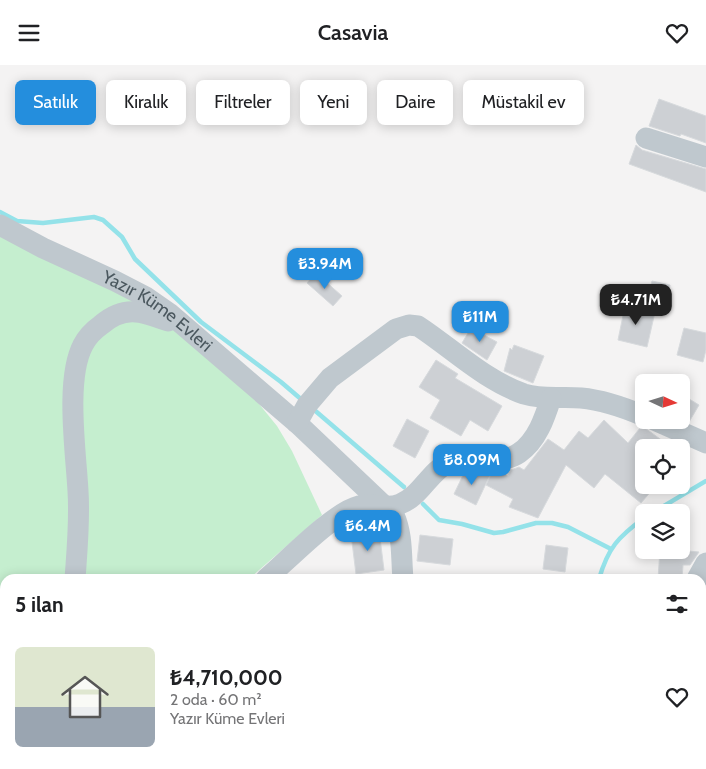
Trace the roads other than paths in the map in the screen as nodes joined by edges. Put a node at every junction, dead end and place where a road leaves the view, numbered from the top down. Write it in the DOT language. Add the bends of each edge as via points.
graph roads {
  1 [pos="646,138"];
  2 [pos="706,157"];
  3 [pos="0,225"];
  4 [pos="186,328"];
  5 [pos="551,398"];
  6 [pos="635,413"];
  7 [pos="297,423"];
  8 [pos="674,429"];
  9 [pos="706,443"];
  10 [pos="386,506"];
  11 [pos="706,563"];
  12 [pos="74,574"];
  13 [pos="272,574"];
  14 [pos="403,574"];
  15 [pos="700,574"];
  1 -- 2 [label="street"];
  3 -- 4 [label="street, Yazır Küme Evleri" via="146,297"];
  4 -- 7 [label="street, Yazır Küme Evleri"];
  4 -- 12 [label="street" via="140,312 127,312 102,323 82,345 74,387 73,429 79,516"];
  5 -- 6 [label="street" via="602,401"];
  5 -- 7 [label="street" via="526,395 496,381 418,326 409,325 396,329 330,378 307,405"];
  5 -- 10 [label="street" via="528,446 510,459 471,457 449,462 406,501"];
  7 -- 10 [label="street, Yazır Küme Evleri"];
  8 -- 9 [label="street"];
  10 -- 13 [label="street" via="371,504 348,510"];
  10 -- 14 [label="street, Yazır Küme Evleri" via="398,524"];
  11 -- 15 [label="street"];
}
